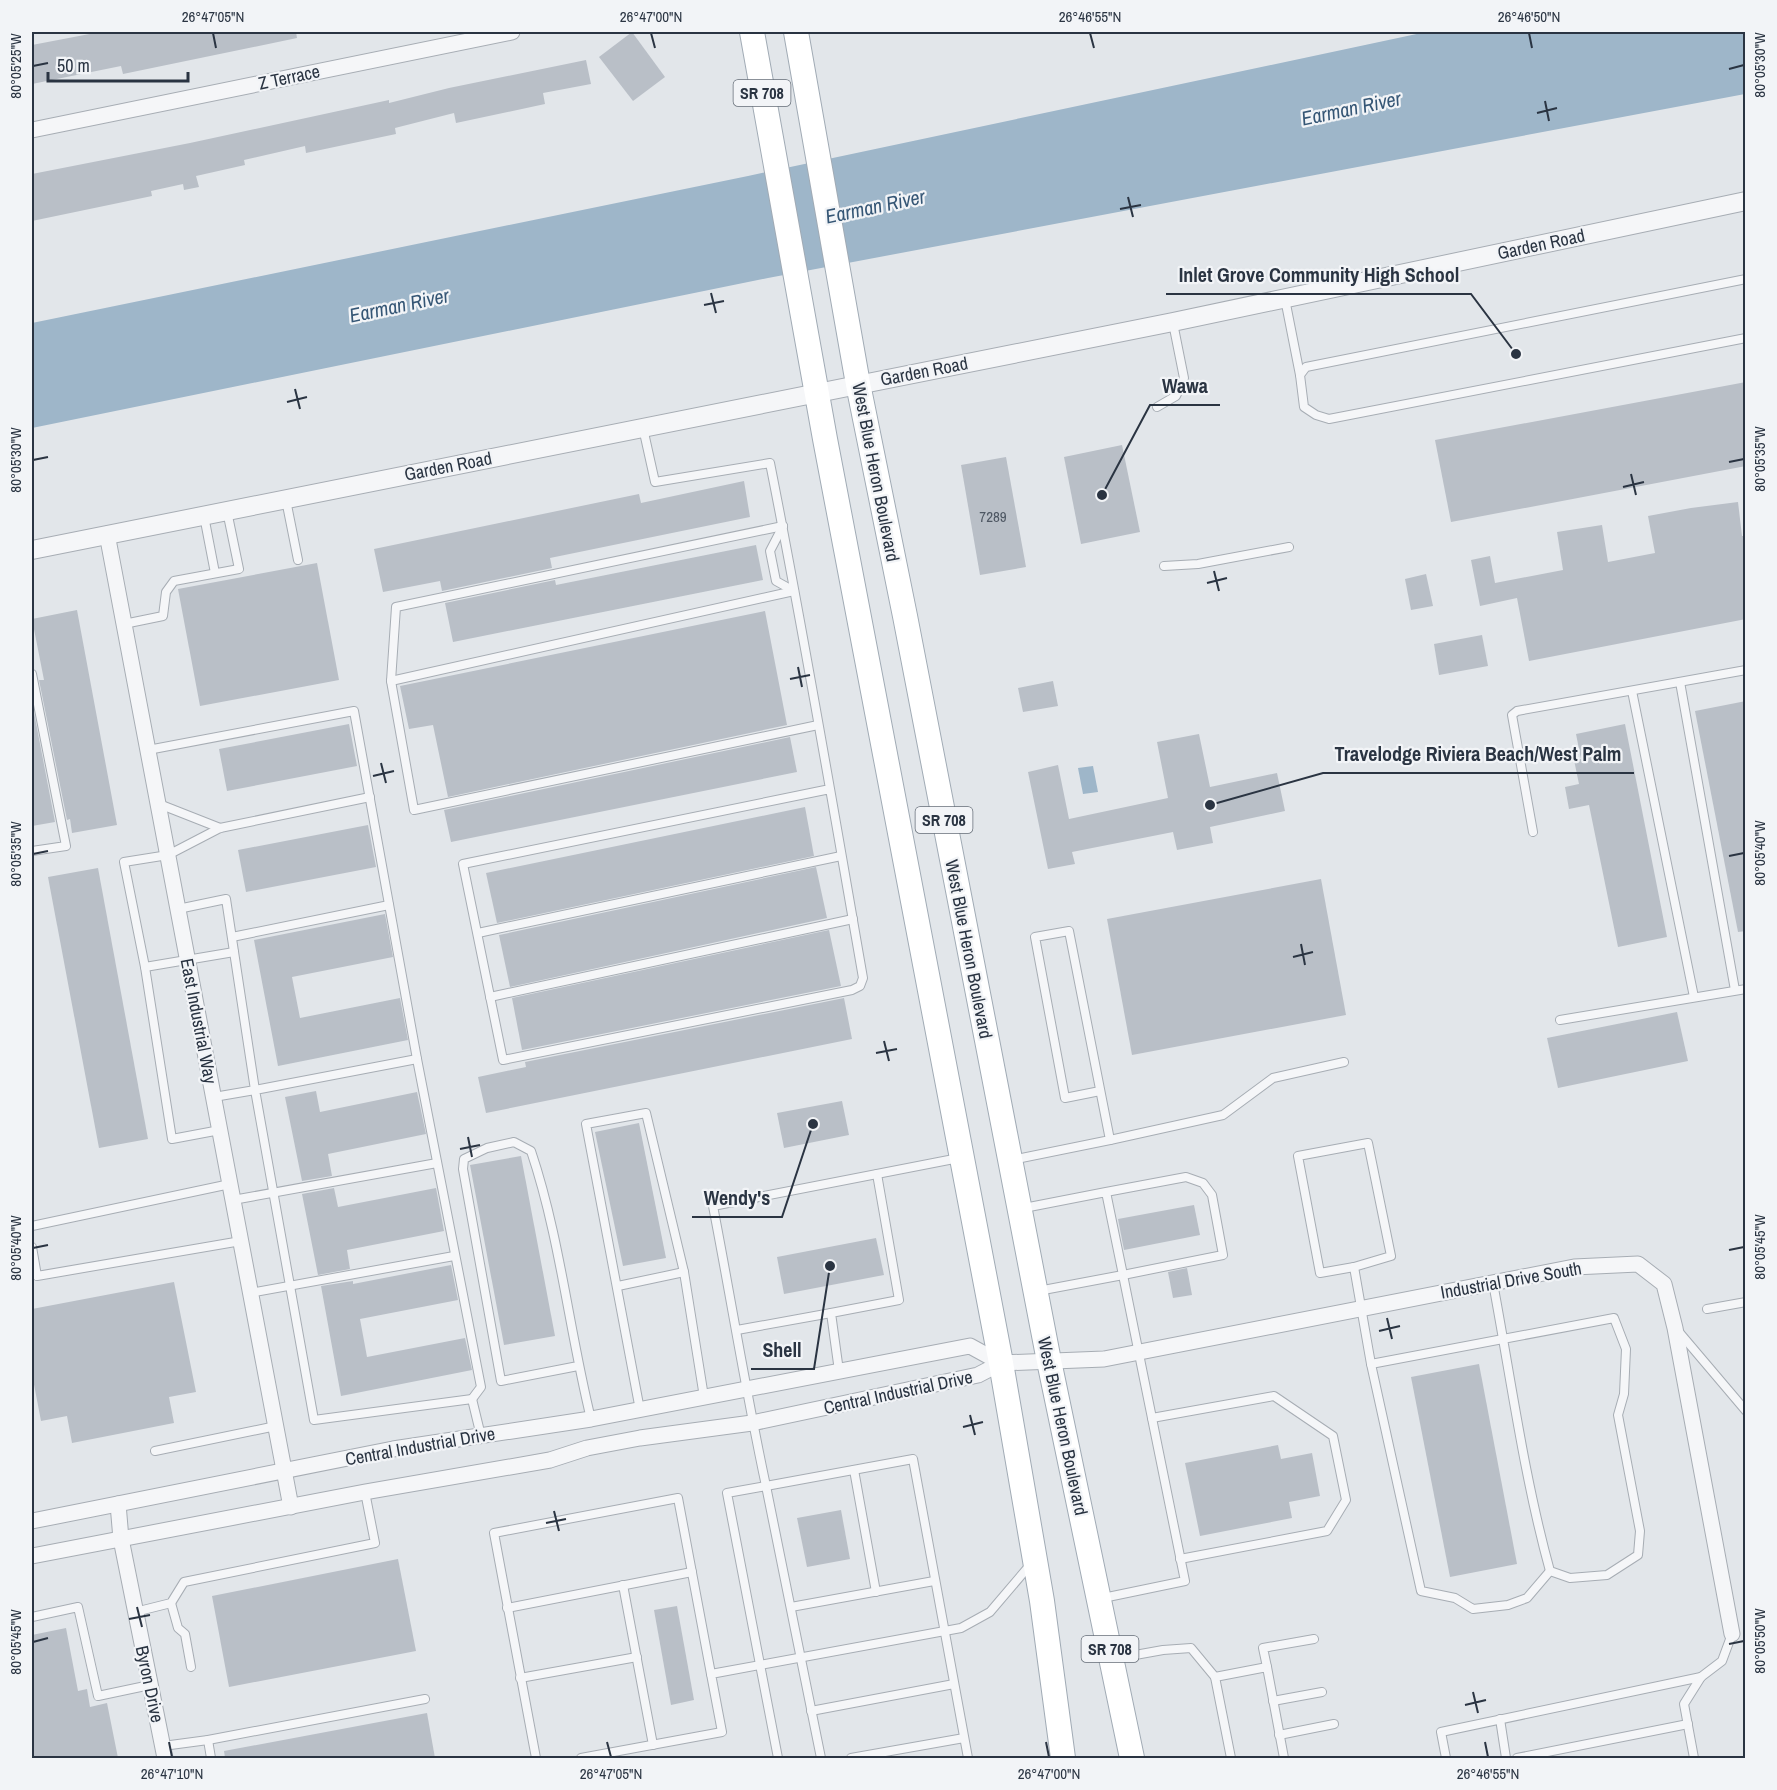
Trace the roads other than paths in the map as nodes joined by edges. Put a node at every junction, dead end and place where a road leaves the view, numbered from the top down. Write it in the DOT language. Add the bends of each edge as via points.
graph roads {
  1 [pos="512,32"];
  2 [pos="752,32"];
  3 [pos="796,32"];
  4 [pos="32,130"];
  5 [pos="1746,201"];
  6 [pos="1746,279"];
  7 [pos="1285,297"];
  8 [pos="1173,322"];
  9 [pos="1746,338"];
  10 [pos="1300,375"];
  11 [pos="858,384"];
  12 [pos="817,392"];
  13 [pos="1157,407"];
  14 [pos="642,427"];
  15 [pos="286,499"];
  16 [pos="227,511"];
  17 [pos="203,515"];
  18 [pos="783,526"];
  19 [pos="107,534"];
  20 [pos="1289,547"];
  21 [pos="32,550"];
  22 [pos="298,560"];
  23 [pos="1164,566"];
  24 [pos="215,573"];
  25 [pos="794,591"];
  26 [pos="124,624"];
  27 [pos="1746,670"];
  28 [pos="32,674"];
  29 [pos="391,681"];
  30 [pos="1680,682"];
  31 [pos="1632,691"];
  32 [pos="818,725"];
  33 [pos="148,750"];
  34 [pos="830,789"];
  35 [pos="370,797"];
  36 [pos="159,804"];
  37 [pos="220,828"];
  38 [pos="1533,832"];
  39 [pos="32,851"];
  40 [pos="168,855"];
  41 [pos="841,856"];
  42 [pos="389,905"];
  43 [pos="178,909"];
  44 [pos="853,919"];
  45 [pos="478,933"];
  46 [pos="232,937"];
  47 [pos="234,952"];
  48 [pos="188,960"];
  49 [pos="145,967"];
  50 [pos="1746,988"];
  51 [pos="1735,990"];
  52 [pos="490,997"];
  53 [pos="1694,997"];
  54 [pos="1560,1020"];
  55 [pos="417,1059"];
  56 [pos="1344,1062"];
  57 [pos="255,1090"];
  58 [pos="1100,1091"];
  59 [pos="214,1097"];
  60 [pos="220,1130"];
  61 [pos="1110,1140"];
  62 [pos="961,1157"];
  63 [pos="1010,1161"];
  64 [pos="437,1163"];
  65 [pos="877,1174"];
  66 [pos="232,1192"];
  67 [pos="273,1192"];
  68 [pos="1106,1192"];
  69 [pos="1020,1209"];
  70 [pos="32,1226"];
  71 [pos="241,1241"];
  72 [pos="32,1247"];
  73 [pos="454,1256"];
  74 [pos="1354,1267"];
  75 [pos="684,1272"];
  76 [pos="1123,1275"];
  77 [pos="1493,1282"];
  78 [pos="290,1286"];
  79 [pos="618,1286"];
  80 [pos="1036,1292"];
  81 [pos="250,1293"];
  82 [pos="1746,1302"];
  83 [pos="1362,1308"];
  84 [pos="1707,1309"];
  85 [pos="831,1313"];
  86 [pos="1675,1328"];
  87 [pos="737,1330"];
  88 [pos="1503,1339"];
  89 [pos="1139,1352"];
  90 [pos="1049,1361"];
  91 [pos="1001,1363"];
  92 [pos="1371,1364"];
  93 [pos="578,1366"];
  94 [pos="838,1371"];
  95 [pos="747,1389"];
  96 [pos="704,1397"];
  97 [pos="472,1399"];
  98 [pos="640,1410"];
  99 [pos="1746,1411"];
  100 [pos="1152,1418"];
  101 [pos="591,1419"];
  102 [pos="752,1423"];
  103 [pos="276,1426"];
  104 [pos="481,1436"];
  105 [pos="155,1451"];
  106 [pos="854,1470"];
  107 [pos="284,1471"];
  108 [pos="766,1486"];
  109 [pos="365,1492"];
  110 [pos="118,1504"];
  111 [pos="291,1507"];
  112 [pos="32,1521"];
  113 [pos="121,1539"];
  114 [pos="32,1556"];
  115 [pos="1180,1559"];
  116 [pos="1035,1560"];
  117 [pos="1550,1571"];
  118 [pos="692,1572"];
  119 [pos="934,1581"];
  120 [pos="623,1585"];
  121 [pos="876,1592"];
  122 [pos="1099,1599"];
  123 [pos="171,1603"];
  124 [pos="791,1607"];
  125 [pos="507,1608"];
  126 [pos="135,1611"];
  127 [pos="32,1617"];
  128 [pos="943,1631"];
  129 [pos="1732,1634"];
  130 [pos="1314,1639"];
  131 [pos="637,1657"];
  132 [pos="801,1657"];
  133 [pos="1112,1660"];
  134 [pos="760,1665"];
  135 [pos="191,1667"];
  136 [pos="1267,1667"];
  137 [pos="711,1674"];
  138 [pos="1215,1677"];
  139 [pos="1701,1677"];
  140 [pos="520,1678"];
  141 [pos="954,1684"];
  142 [pos="150,1685"];
  143 [pos="1322,1692"];
  144 [pos="425,1699"];
  145 [pos="1273,1701"];
  146 [pos="811,1711"];
  147 [pos="1500,1719"];
  148 [pos="1334,1724"];
  149 [pos="1688,1724"];
  150 [pos="1279,1735"];
  151 [pos="964,1738"];
  152 [pos="208,1740"];
  153 [pos="652,1745"];
  154 [pos="164,1752"];
  155 [pos="612,1756"];
  156 [pos="211,1758"];
  157 [pos="536,1758"];
  158 [pos="581,1758"];
  159 [pos="778,1758"];
  160 [pos="821,1758"];
  161 [pos="851,1758"];
  162 [pos="968,1758"];
  163 [pos="1063,1758"];
  164 [pos="1132,1758"];
  165 [pos="1230,1758"];
  166 [pos="1284,1758"];
  167 [pos="1446,1758"];
  168 [pos="1506,1758"];
  169 [pos="1517,1758"];
  170 [pos="1694,1758"];
  1 -- 4 [label="street, Z Terrace"];
  2 -- 12 [label="main road, SR 708"];
  3 -- 11 [label="main road, West Blue Heron Boulevard / SR 708"];
  5 -- 7 [label="street, Garden Road"];
  6 -- 10 [label="lane" via="1306,367"];
  7 -- 8 [label="street, Garden Road"];
  7 -- 10 [label="lane"];
  8 -- 11 [label="street, Garden Road"];
  8 -- 13 [label="lane" via="1184,378 1176,396"];
  9 -- 10 [label="lane" via="1329,419 1304,407"];
  11 -- 12 [label="street, Garden Road"];
  11 -- 63 [label="main road, West Blue Heron Boulevard / SR 708"];
  12 -- 14 [label="street, Garden Road"];
  12 -- 62 [label="main road, SR 708"];
  14 -- 15 [label="street, Garden Road"];
  14 -- 18 [label="lane" via="655,482 770,463"];
  15 -- 16 [label="street, Garden Road"];
  15 -- 22 [label="lane"];
  16 -- 17 [label="street, Garden Road"];
  16 -- 24 [label="lane" via="239,569"];
  17 -- 19 [label="street, Garden Road"];
  17 -- 24 [label="lane"];
  18 -- 25 [label="lane"];
  18 -- 25 [label="lane" via="770,551 776,581"];
  18 -- 29 [label="lane" via="396,607"];
  19 -- 21 [label="street, Garden Road"];
  19 -- 26 [label="street, East Industrial Way"];
  20 -- 23 [label="lane" via="1198,564"];
  24 -- 26 [label="lane" via="174,581 166,592 163,616"];
  25 -- 29 [label="lane"];
  25 -- 32 [label="lane"];
  26 -- 33 [label="street, East Industrial Way"];
  27 -- 30 [label="lane"];
  28 -- 39 [label="lane" via="66,846"];
  29 -- 32 [label="lane" via="414,810"];
  30 -- 31 [label="lane"];
  30 -- 51 [label="lane"];
  31 -- 38 [label="lane" via="1512,715"];
  31 -- 53 [label="lane"];
  32 -- 34 [label="lane"];
  33 -- 35 [label="lane" via="354,711"];
  33 -- 36 [label="street, East Industrial Way"];
  34 -- 41 [label="lane"];
  34 -- 45 [label="lane" via="463,864"];
  35 -- 37 [label="lane"];
  35 -- 42 [label="lane"];
  36 -- 37 [label="lane"];
  36 -- 40 [label="street, East Industrial Way"];
  37 -- 40 [label="lane"];
  40 -- 43 [label="street, East Industrial Way"];
  40 -- 49 [label="lane" via="124,862"];
  41 -- 44 [label="lane"];
  41 -- 45 [label="lane"];
  42 -- 46 [label="lane"];
  42 -- 55 [label="lane"];
  43 -- 46 [label="lane" via="226,899"];
  43 -- 48 [label="street, East Industrial Way"];
  44 -- 52 [label="lane"];
  44 -- 52 [label="lane" via="863,978 860,986 852,990 503,1060"];
  45 -- 52 [label="lane"];
  46 -- 47 [label="lane"];
  47 -- 48 [label="lane"];
  47 -- 57 [label="lane"];
  48 -- 49 [label="lane"];
  48 -- 59 [label="street, East Industrial Way"];
  49 -- 60 [label="lane" via="172,1138"];
  50 -- 51 [label="lane"];
  51 -- 53 [label="lane"];
  53 -- 54 [label="lane"];
  55 -- 57 [label="lane"];
  55 -- 64 [label="lane"];
  56 -- 61 [label="lane" via="1273,1078 1223,1115"];
  57 -- 59 [label="lane"];
  57 -- 67 [label="lane"];
  58 -- 58 [label="lane" via="1069,931 1035,937 1065,1098"];
  58 -- 61 [label="lane"];
  59 -- 60 [label="street, East Industrial Way"];
  60 -- 66 [label="street, East Industrial Way"];
  61 -- 63 [label="lane"];
  62 -- 65 [label="lane"];
  62 -- 91 [label="main road, SR 708"];
  63 -- 69 [label="main road, West Blue Heron Boulevard / SR 708"];
  64 -- 67 [label="lane"];
  64 -- 73 [label="lane"];
  65 -- 85 [label="lane" via="899,1300"];
  65 -- 87 [label="lane" via="713,1206"];
  66 -- 67 [label="lane"];
  66 -- 70 [label="lane"];
  66 -- 71 [label="street, East Industrial Way"];
  67 -- 78 [label="lane"];
  68 -- 69 [label="lane"];
  68 -- 76 [label="lane"];
  68 -- 76 [label="lane" via="1186,1177 1203,1183 1212,1196 1223,1255"];
  69 -- 80 [label="main road, West Blue Heron Boulevard / SR 708"];
  71 -- 72 [label="lane" via="37,1276"];
  71 -- 81 [label="street, East Industrial Way"];
  73 -- 78 [label="lane"];
  73 -- 97 [label="lane" via="481,1387"];
  74 -- 74 [label="lane" via="1391,1256 1368,1143 1298,1156 1320,1273"];
  74 -- 83 [label="lane"];
  75 -- 79 [label="lane"];
  75 -- 79 [label="lane" via="646,1113 586,1124"];
  75 -- 96 [label="lane"];
  76 -- 80 [label="lane"];
  76 -- 89 [label="lane"];
  77 -- 83 [label="street, Industrial Drive South"];
  77 -- 86 [label="street, Industrial Drive South" via="1574,1267 1638,1264 1664,1284"];
  77 -- 88 [label="lane"];
  78 -- 81 [label="lane"];
  78 -- 97 [label="lane" via="314,1420"];
  79 -- 98 [label="lane"];
  80 -- 90 [label="main road, West Blue Heron Boulevard / SR 708"];
  81 -- 103 [label="street, East Industrial Way"];
  82 -- 84 [label="lane"];
  83 -- 89 [label="street, Industrial Drive South"];
  83 -- 92 [label="lane"];
  85 -- 87 [label="lane"];
  85 -- 94 [label="lane"];
  86 -- 99 [label="lane"];
  86 -- 129 [label="street, Industrial Drive South"];
  87 -- 95 [label="lane"];
  88 -- 92 [label="lane"];
  88 -- 117 [label="lane" via="1538,1527"];
  88 -- 117 [label="lane" via="1614,1318 1626,1349 1624,1395 1618,1416 1640,1531 1638,1555 1607,1575 1570,1578"];
  89 -- 90 [label="street, Industrial Drive South" via="1104,1359"];
  89 -- 100 [label="lane"];
  90 -- 91 [label="street, Industrial Drive South"];
  90 -- 122 [label="main road, West Blue Heron Boulevard / SR 708"];
  91 -- 94 [label="street, Central Industrial Drive" via="970,1346"];
  91 -- 102 [label="street, Central Industrial Drive" via="978,1375"];
  91 -- 116 [label="main road, SR 708"];
  92 -- 117 [label="lane" via="1421,1591 1455,1598 1473,1610 1508,1605 1527,1598"];
  93 -- 93 [label="lane" via="501,1381 464,1159 487,1148 514,1142 531,1151 545,1192"];
  93 -- 101 [label="lane"];
  94 -- 95 [label="street, Central Industrial Drive"];
  95 -- 96 [label="street, Central Industrial Drive"];
  95 -- 102 [label="lane"];
  96 -- 98 [label="street, Central Industrial Drive"];
  97 -- 104 [label="lane"];
  98 -- 101 [label="street, Central Industrial Drive"];
  100 -- 115 [label="lane"];
  100 -- 115 [label="lane" via="1274,1396 1333,1436 1346,1500 1327,1531"];
  101 -- 104 [label="street, Central Industrial Drive"];
  102 -- 108 [label="lane"];
  102 -- 109 [label="street, Central Industrial Drive" via="640,1438 550,1460"];
  103 -- 105 [label="lane"];
  103 -- 107 [label="street, East Industrial Way"];
  104 -- 107 [label="street, Central Industrial Drive"];
  106 -- 108 [label="lane"];
  106 -- 119 [label="lane" via="913,1459"];
  106 -- 121 [label="lane"];
  107 -- 110 [label="street, Central Industrial Drive"];
  107 -- 111 [label="street, East Industrial Way"];
  108 -- 124 [label="lane"];
  108 -- 134 [label="lane" via="726,1493"];
  109 -- 111 [label="street, Central Industrial Drive"];
  109 -- 123 [label="lane" via="375,1543 184,1582"];
  110 -- 112 [label="street, Central Industrial Drive"];
  110 -- 113 [label="street, Byron Drive"];
  111 -- 113 [label="street, Central Industrial Drive"];
  113 -- 114 [label="street, Central Industrial Drive"];
  113 -- 126 [label="street, Byron Drive"];
  115 -- 122 [label="lane" via="1185,1581"];
  116 -- 128 [label="lane" via="990,1612 961,1628"];
  116 -- 163 [label="main road, SR 708"];
  118 -- 120 [label="lane"];
  118 -- 125 [label="lane" via="678,1498 494,1533"];
  118 -- 137 [label="lane"];
  119 -- 121 [label="lane"];
  119 -- 128 [label="lane"];
  120 -- 125 [label="lane"];
  120 -- 131 [label="lane"];
  121 -- 124 [label="lane"];
  122 -- 133 [label="main road, West Blue Heron Boulevard / SR 708"];
  123 -- 126 [label="lane"];
  123 -- 135 [label="lane" via="178,1628 185,1634"];
  124 -- 132 [label="lane"];
  125 -- 140 [label="lane"];
  126 -- 142 [label="street, Byron Drive"];
  127 -- 142 [label="lane" via="78,1607 98,1696"];
  128 -- 132 [label="lane"];
  128 -- 141 [label="lane"];
  129 -- 139 [label="lane" via="1722,1661"];
  130 -- 136 [label="lane" via="1263,1648"];
  131 -- 140 [label="lane"];
  131 -- 153 [label="lane"];
  132 -- 134 [label="lane"];
  132 -- 146 [label="lane"];
  133 -- 138 [label="lane" via="1191,1648"];
  133 -- 164 [label="main road, West Blue Heron Boulevard / SR 708"];
  134 -- 137 [label="lane"];
  134 -- 159 [label="lane"];
  136 -- 138 [label="lane"];
  136 -- 145 [label="lane"];
  137 -- 153 [label="lane" via="722,1732"];
  138 -- 165 [label="lane"];
  139 -- 147 [label="lane"];
  139 -- 149 [label="lane" via="1683,1704"];
  140 -- 157 [label="lane"];
  141 -- 146 [label="lane"];
  141 -- 151 [label="lane"];
  142 -- 154 [label="street, Byron Drive"];
  143 -- 145 [label="lane"];
  144 -- 152 [label="lane"];
  145 -- 150 [label="lane"];
  146 -- 160 [label="lane"];
  147 -- 167 [label="lane" via="1441,1732"];
  147 -- 168 [label="lane"];
  148 -- 150 [label="lane"];
  149 -- 169 [label="lane"];
  149 -- 170 [label="lane"];
  150 -- 166 [label="lane"];
  151 -- 161 [label="lane"];
  151 -- 162 [label="lane"];
  152 -- 154 [label="lane"];
  152 -- 156 [label="lane"];
  153 -- 155 [label="lane"];
  155 -- 158 [label="lane"];
}
